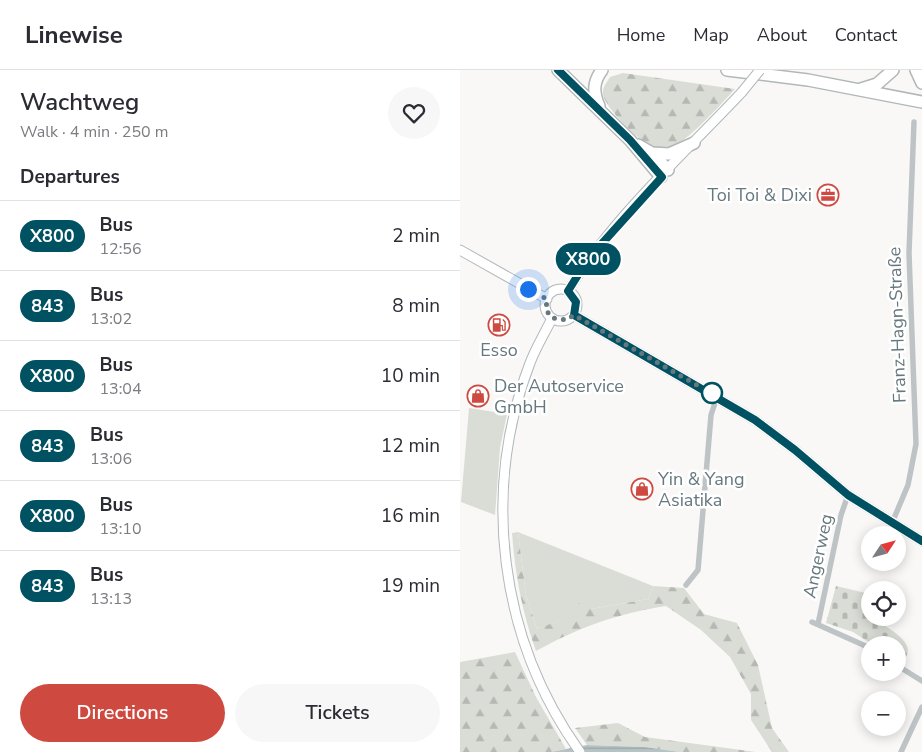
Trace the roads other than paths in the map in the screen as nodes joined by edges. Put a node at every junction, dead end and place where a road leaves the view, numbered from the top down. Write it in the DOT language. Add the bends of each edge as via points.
graph roads {
  1 [pos="558,70"];
  2 [pos="602,70"];
  3 [pos="727,70"];
  4 [pos="760,70"];
  5 [pos="893,70"];
  6 [pos="916,70"];
  7 [pos="922,83"];
  8 [pos="860,90"];
  9 [pos="922,102"];
  10 [pos="600,110"];
  11 [pos="914,122"];
  12 [pos="630,140"];
  13 [pos="694,143"];
  14 [pos="652,153"];
  15 [pos="665,173"];
  16 [pos="460,250"];
  17 [pos="568,291"];
  18 [pos="547,299"];
  19 [pos="574,315"];
  20 [pos="552,318"];
  21 [pos="717,396"];
  22 [pos="848,495"];
  23 [pos="892,523"];
  24 [pos="922,541"];
  25 [pos="686,586"];
  26 [pos="861,644"];
  27 [pos="906,671"];
  28 [pos="922,681"];
  29 [pos="922,708"];
  30 [pos="922,721"];
  31 [pos="915,722"];
  32 [pos="580,752"];
  33 [pos="900,752"];
  1 -- 10 [label="highway"];
  2 -- 10 [label="highway" via="594,84"];
  3 -- 8 [label="highway"];
  4 -- 13 [label="main road, bridge"];
  5 -- 8 [label="highway" via="877,84"];
  6 -- 7 [label="highway"];
  8 -- 9 [label="highway"];
  10 -- 12 [label="highway"];
  11 -- 23 [label="street, Franz-Hagn-Straße" via="909,252 916,444 908,485"];
  12 -- 14 [label="highway"];
  12 -- 15 [label="highway"];
  13 -- 14 [label="highway" via="668,154"];
  13 -- 15 [label="main road"];
  14 -- 15 [label="highway"];
  15 -- 17 [label="main road" via="588,259"];
  16 -- 18 [label="main road"];
  17 -- 18 [label="main road" via="553,292"];
  17 -- 19 [label="main road" via="576,302"];
  18 -- 20 [label="main road" via="546,310"];
  19 -- 20 [label="main road" via="566,320"];
  19 -- 21 [label="main road"];
  20 -- 32 [label="main road" via="531,362 507,449 503,533 509,588 521,636 536,677"];
  21 -- 22 [label="main road" via="786,443"];
  21 -- 25 [label="street" via="711,415 698,570"];
  22 -- 23 [label="main road"];
  22 -- 26 [label="street, Angerweg" via="815,623"];
  23 -- 24 [label="main road"];
  27 -- 28 [label="street"];
  29 -- 31 [label="street"];
  30 -- 31 [label="street"];
  31 -- 33 [label="street"];
}
